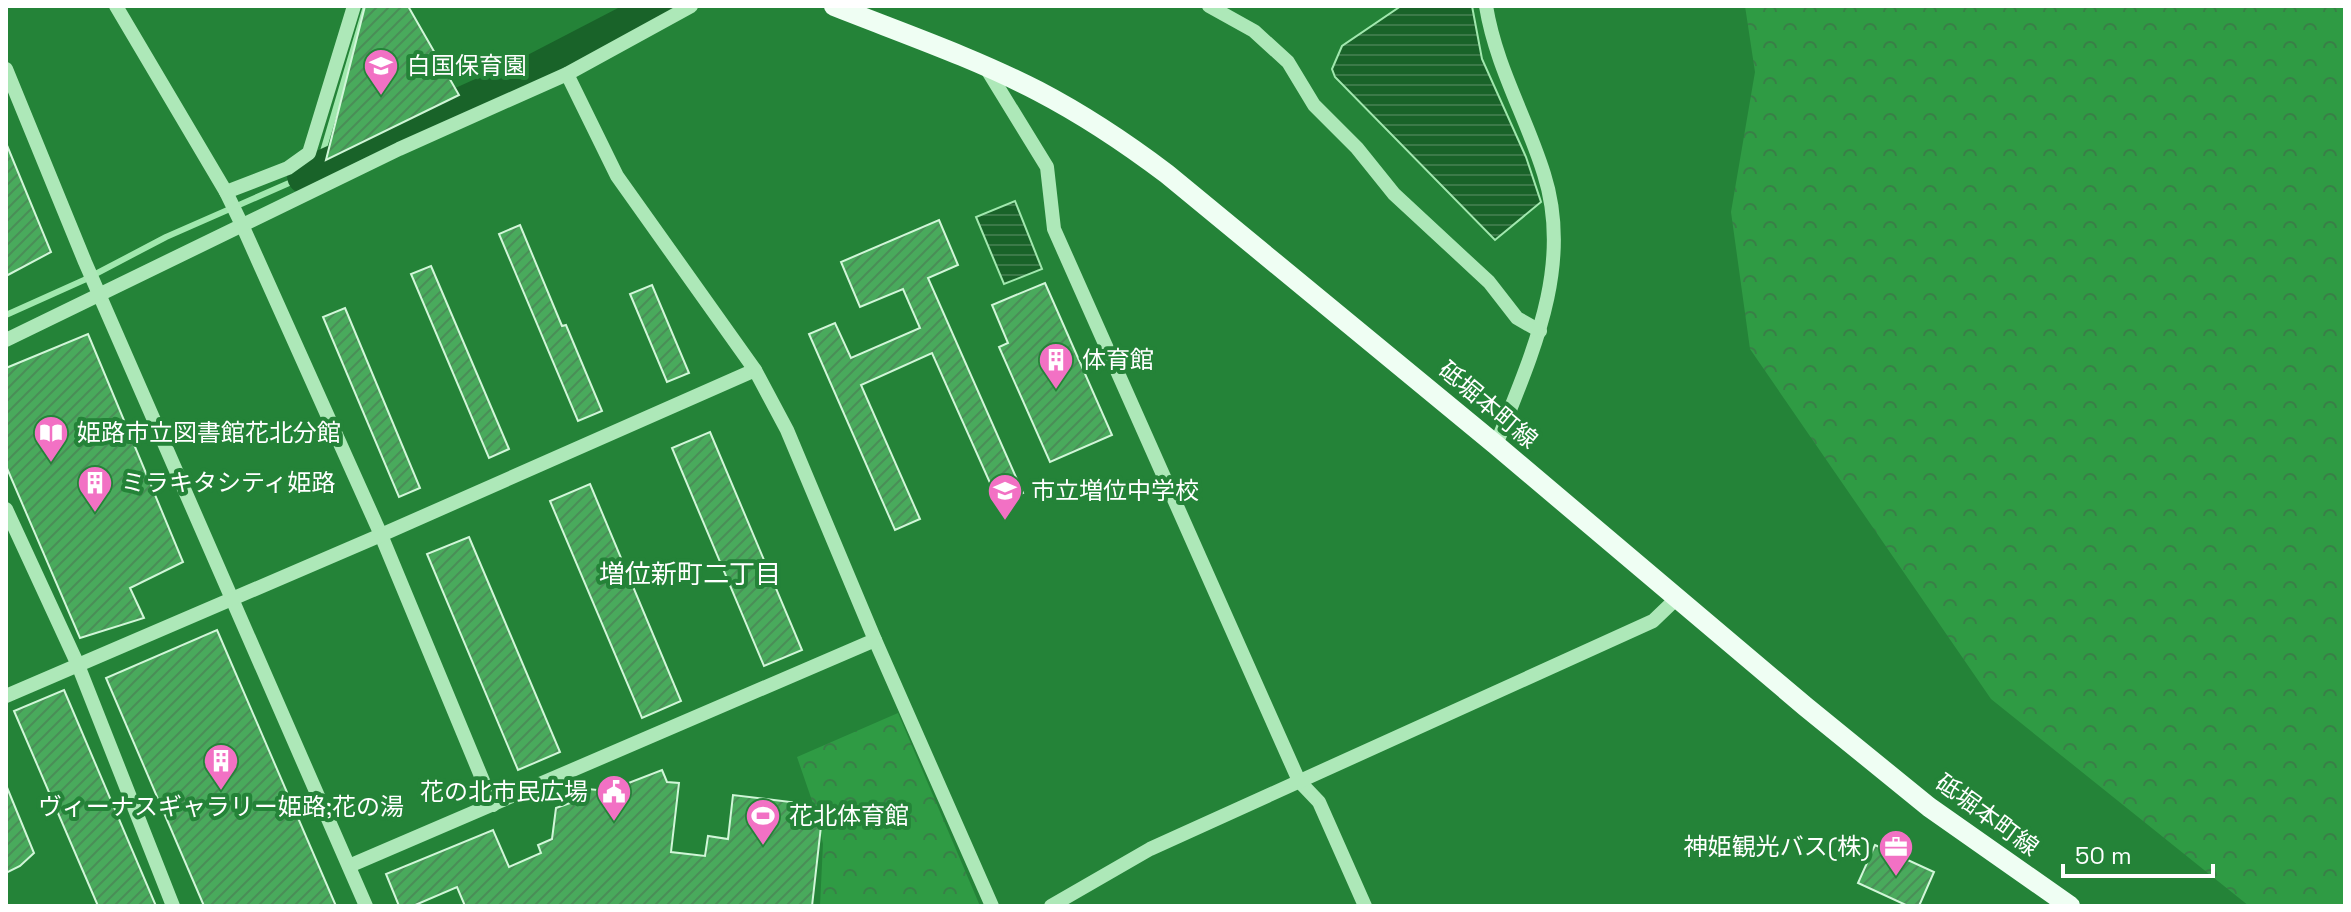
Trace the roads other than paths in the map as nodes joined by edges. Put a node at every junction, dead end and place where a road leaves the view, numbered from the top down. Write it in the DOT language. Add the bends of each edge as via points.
graph roads {
  1 [pos="116,6"];
  2 [pos="354,6"];
  3 [pos="691,6"];
  4 [pos="834,6"];
  5 [pos="1209,6"];
  6 [pos="1486,6"];
  7 [pos="984,66"];
  8 [pos="6,69"];
  9 [pos="567,74"];
  10 [pos="226,192"];
  11 [pos="243,227"];
  12 [pos="100,295"];
  13 [pos="1540,331"];
  14 [pos="6,340"];
  15 [pos="755,370"];
  16 [pos="1496,445"];
  17 [pos="6,509"];
  18 [pos="381,535"];
  19 [pos="232,598"];
  20 [pos="1677,598"];
  21 [pos="875,640"];
  22 [pos="78,665"];
  23 [pos="6,696"];
  24 [pos="1299,781"];
  25 [pos="493,805"];
  26 [pos="349,866"];
  27 [pos="173,906"];
  28 [pos="366,906"];
  29 [pos="992,906"];
  30 [pos="1051,906"];
  31 [pos="1365,906"];
  32 [pos="2070,906"];
  1 -- 10 [label="street"];
  2 -- 10 [label="street" via="309,153 288,168"];
  3 -- 9 [label="street"];
  4 -- 7 [label="main road, 砥堀本町線"];
  5 -- 13 [label="street" via="1254,31 1288,62 1314,105 1394,194 1489,282 1517,318"];
  6 -- 13 [label="street" via="1499,59 1554,211 1555,257"];
  7 -- 16 [label="main road, 砥堀本町線" via="1085,117 1136,150"];
  7 -- 24 [label="street" via="1047,167 1054,229"];
  8 -- 12 [label="street"];
  9 -- 11 [label="street"];
  9 -- 15 [label="street" via="617,176"];
  10 -- 11 [label="street"];
  11 -- 12 [label="street"];
  11 -- 18 [label="street"];
  12 -- 14 [label="street"];
  12 -- 19 [label="street"];
  13 -- 16 [label="street"];
  15 -- 18 [label="street"];
  15 -- 21 [label="street" via="787,430"];
  16 -- 20 [label="main road, 砥堀本町線"];
  17 -- 22 [label="street"];
  18 -- 19 [label="street"];
  18 -- 25 [label="street"];
  19 -- 22 [label="street"];
  19 -- 26 [label="street"];
  20 -- 24 [label="street" via="1653,621"];
  20 -- 32 [label="main road, 砥堀本町線" via="1929,807"];
  21 -- 25 [label="street"];
  21 -- 29 [label="street"];
  22 -- 23 [label="street"];
  22 -- 27 [label="street"];
  24 -- 30 [label="street" via="1150,849"];
  24 -- 31 [label="street" via="1319,802"];
  25 -- 26 [label="street"];
  26 -- 28 [label="street"];
}
